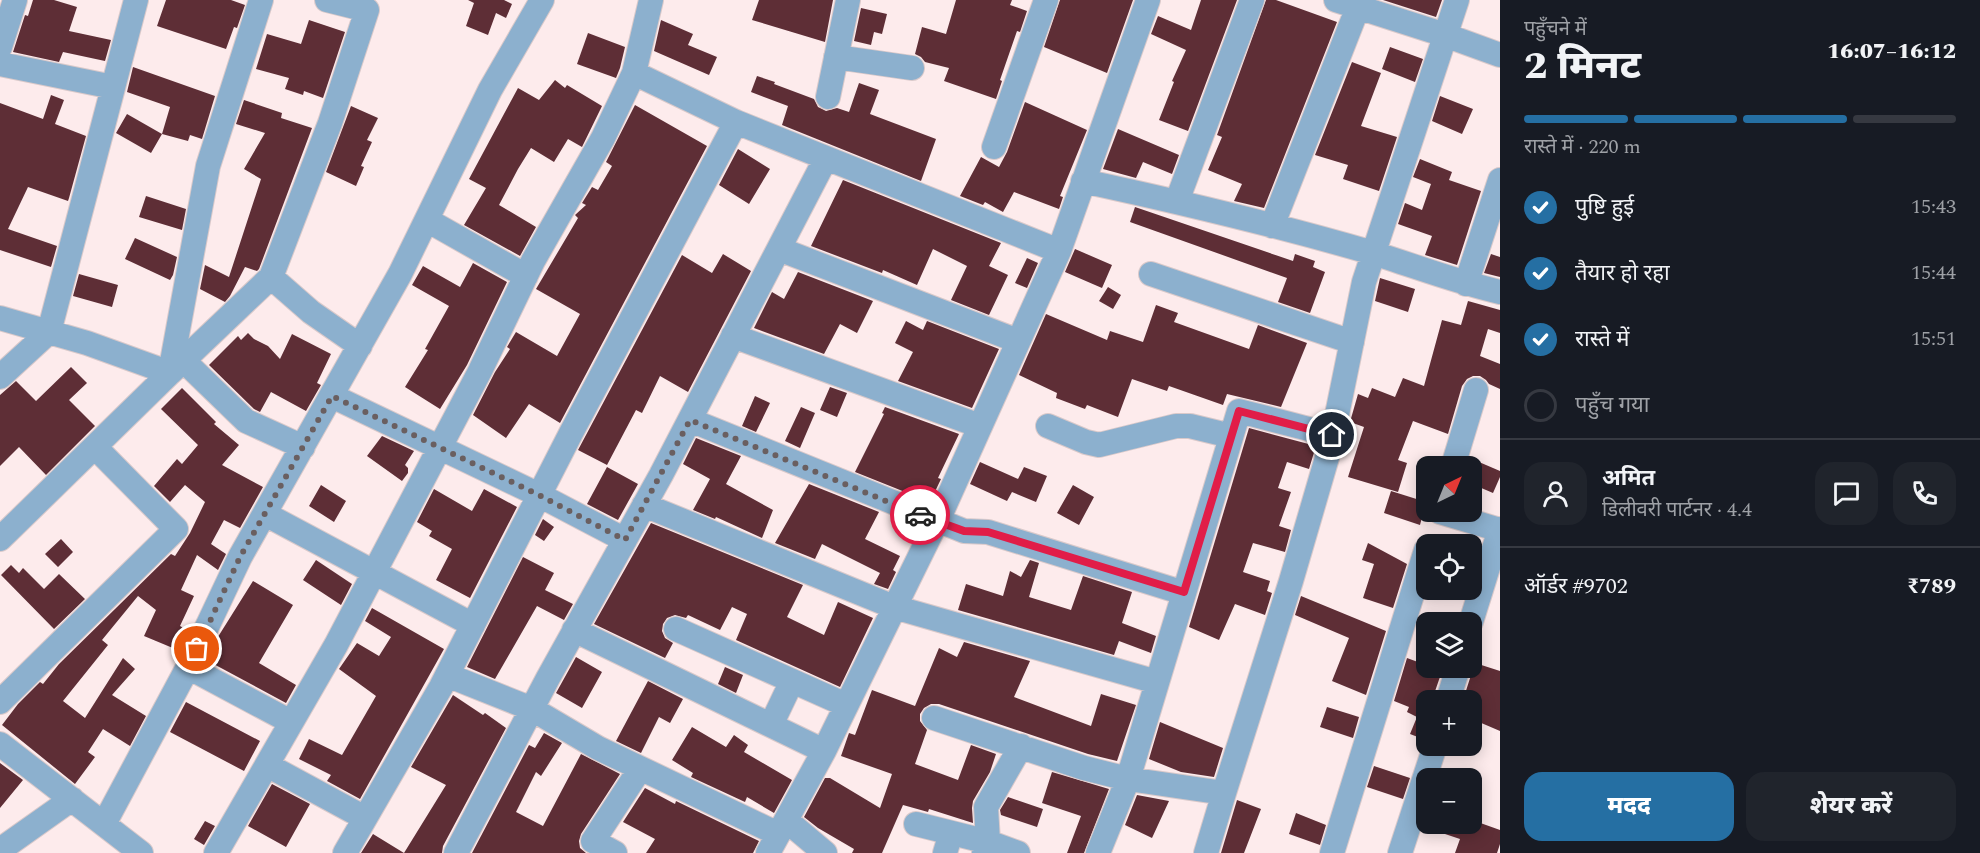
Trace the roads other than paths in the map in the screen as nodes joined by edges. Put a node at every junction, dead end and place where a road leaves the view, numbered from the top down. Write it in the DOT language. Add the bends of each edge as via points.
graph roads {
  1 [pos="15,0"];
  2 [pos="136,0"];
  3 [pos="261,0"];
  4 [pos="327,0"];
  5 [pos="542,0"];
  6 [pos="848,0"];
  7 [pos="1046,0"];
  8 [pos="1148,0"];
  9 [pos="1252,0"];
  10 [pos="1457,0"];
  11 [pos="647,2"];
  12 [pos="1347,3"];
  13 [pos="1445,35"];
  14 [pos="0,47"];
  15 [pos="1500,55"];
  16 [pos="836,57"];
  17 [pos="0,64"];
  18 [pos="912,68"];
  19 [pos="634,73"];
  20 [pos="113,87"];
  21 [pos="828,97"];
  22 [pos="736,122"];
  23 [pos="994,147"];
  24 [pos="826,158"];
  25 [pos="1500,180"];
  26 [pos="1083,181"];
  27 [pos="1177,201"];
  28 [pos="427,220"];
  29 [pos="1272,226"];
  30 [pos="779,249"];
  31 [pos="1059,251"];
  32 [pos="1373,253"];
  33 [pos="1151,274"];
  34 [pos="526,276"];
  35 [pos="271,277"];
  36 [pos="1466,284"];
  37 [pos="1500,292"];
  38 [pos="0,318"];
  39 [pos="49,332"];
  40 [pos="733,336"];
  41 [pos="1018,341"];
  42 [pos="1352,342"];
  43 [pos="360,346"];
  44 [pos="177,366"];
  45 [pos="0,377"];
  46 [pos="1476,390"];
  47 [pos="332,396"];
  48 [pos="690,420"];
  49 [pos="980,426"];
  50 [pos="1048,426"];
  51 [pos="1332,435"];
  52 [pos="1231,436"];
  53 [pos="440,446"];
  54 [pos="94,447"];
  55 [pos="303,447"];
  56 [pos="1456,456"];
  57 [pos="539,495"];
  58 [pos="644,505"];
  59 [pos="265,514"];
  60 [pos="937,522"];
  61 [pos="1475,522"];
  62 [pos="1500,529"];
  63 [pos="0,539"];
  64 [pos="625,540"];
  65 [pos="374,573"];
  66 [pos="1416,582"];
  67 [pos="1184,592"];
  68 [pos="894,607"];
  69 [pos="1474,612"];
  70 [pos="473,625"];
  71 [pos="676,629"];
  72 [pos="574,630"];
  73 [pos="188,668"];
  74 [pos="447,675"];
  75 [pos="792,681"];
  76 [pos="1157,682"];
  77 [pos="0,702"];
  78 [pos="846,705"];
  79 [pos="532,709"];
  80 [pos="934,718"];
  81 [pos="291,722"];
  82 [pos="771,725"];
  83 [pos="0,744"];
  84 [pos="1021,746"];
  85 [pos="824,751"];
  86 [pos="1432,756"];
  87 [pos="267,765"];
  88 [pos="640,768"];
  89 [pos="1128,778"];
  90 [pos="1224,793"];
  91 [pos="72,799"];
  92 [pos="365,818"];
  93 [pos="916,824"];
  94 [pos="104,825"];
  95 [pos="778,836"];
  96 [pos="948,843"];
  97 [pos="986,848"];
  98 [pos="0,850"];
  99 [pos="141,853"];
  100 [pos="216,853"];
  101 [pos="345,853"];
  102 [pos="456,853"];
  103 [pos="615,853"];
  104 [pos="825,853"];
  105 [pos="1018,853"];
  106 [pos="1098,853"];
  107 [pos="1206,853"];
  108 [pos="1332,853"];
  109 [pos="1400,853"];
  1 -- 14 [label="street"];
  2 -- 20 [label="street"];
  3 -- 44 [label="street" via="208,166"];
  4 -- 35 [label="street" via="367,10 330,123"];
  5 -- 28 [label="street" via="490,90"];
  6 -- 16 [label="street"];
  7 -- 23 [label="street"];
  8 -- 26 [label="street"];
  9 -- 27 [label="street"];
  10 -- 13 [label="street"];
  11 -- 19 [label="street"];
  12 -- 13 [label="street"];
  12 -- 29 [label="street"];
  13 -- 15 [label="street"];
  13 -- 32 [label="street"];
  16 -- 18 [label="street"];
  16 -- 21 [label="street"];
  17 -- 20 [label="street"];
  19 -- 22 [label="street"];
  19 -- 34 [label="street" via="603,138"];
  20 -- 39 [label="street"];
  22 -- 24 [label="street"];
  22 -- 57 [label="street"];
  24 -- 30 [label="street"];
  24 -- 31 [label="street"];
  25 -- 36 [label="street"];
  26 -- 27 [label="street"];
  26 -- 31 [label="street"];
  27 -- 29 [label="street"];
  28 -- 34 [label="street"];
  28 -- 43 [label="street"];
  29 -- 32 [label="street"];
  30 -- 40 [label="street"];
  30 -- 41 [label="street"];
  31 -- 41 [label="street"];
  32 -- 36 [label="street"];
  32 -- 42 [label="street"];
  33 -- 42 [label="street"];
  34 -- 53 [label="street"];
  35 -- 43 [label="street" via="311,312"];
  35 -- 44 [label="street"];
  36 -- 37 [label="street"];
  38 -- 39 [label="street"];
  39 -- 44 [label="street"];
  39 -- 45 [label="street"];
  40 -- 48 [label="street"];
  40 -- 49 [label="street"];
  41 -- 49 [label="street"];
  42 -- 51 [label="street"];
  43 -- 47 [label="street"];
  44 -- 54 [label="street"];
  44 -- 55 [label="street" via="246,421"];
  46 -- 56 [label="street"];
  47 -- 53 [label="street"];
  47 -- 55 [label="street"];
  48 -- 58 [label="street"];
  48 -- 60 [label="street"];
  49 -- 60 [label="street"];
  50 -- 52 [label="street" via="1099,445 1176,426"];
  51 -- 52 [label="street" via="1239,411"];
  51 -- 90 [label="street"];
  52 -- 67 [label="street"];
  53 -- 57 [label="street"];
  53 -- 65 [label="street"];
  54 -- 63 [label="street"];
  54 -- 77 [label="street" via="176,529"];
  55 -- 59 [label="street"];
  57 -- 64 [label="street"];
  57 -- 70 [label="street"];
  58 -- 64 [label="street"];
  58 -- 68 [label="street"];
  59 -- 65 [label="street"];
  59 -- 73 [label="street" via="240,557"];
  60 -- 67 [label="street" via="964,531 988,532"];
  60 -- 68 [label="street"];
  61 -- 62 [label="street"];
  62 -- 69 [label="street"];
  64 -- 72 [label="street"];
  65 -- 70 [label="street"];
  65 -- 81 [label="street"];
  66 -- 108 [label="street"];
  67 -- 76 [label="street"];
  68 -- 76 [label="street"];
  68 -- 78 [label="street"];
  70 -- 74 [label="street"];
  71 -- 75 [label="street"];
  72 -- 79 [label="street"];
  72 -- 82 [label="street"];
  73 -- 81 [label="street"];
  73 -- 94 [label="street"];
  74 -- 79 [label="street"];
  74 -- 92 [label="street"];
  75 -- 78 [label="street"];
  75 -- 82 [label="street"];
  76 -- 89 [label="street"];
  78 -- 85 [label="street"];
  79 -- 88 [label="street"];
  79 -- 102 [label="street"];
  80 -- 84 [label="street"];
  81 -- 87 [label="street"];
  82 -- 85 [label="street"];
  83 -- 91 [label="street"];
  84 -- 89 [label="street" via="1084,768"];
  84 -- 97 [label="street" via="987,807"];
  85 -- 95 [label="street"];
  86 -- 109 [label="street"];
  87 -- 92 [label="street"];
  87 -- 100 [label="street"];
  88 -- 95 [label="street"];
  88 -- 103 [label="street" via="593,841"];
  89 -- 90 [label="street"];
  89 -- 106 [label="street"];
  90 -- 107 [label="street"];
  91 -- 94 [label="street"];
  91 -- 98 [label="street"];
  92 -- 101 [label="street"];
  93 -- 96 [label="street"];
  94 -- 99 [label="street"];
  95 -- 104 [label="street"];
  96 -- 97 [label="street"];
  97 -- 105 [label="street"];
}
